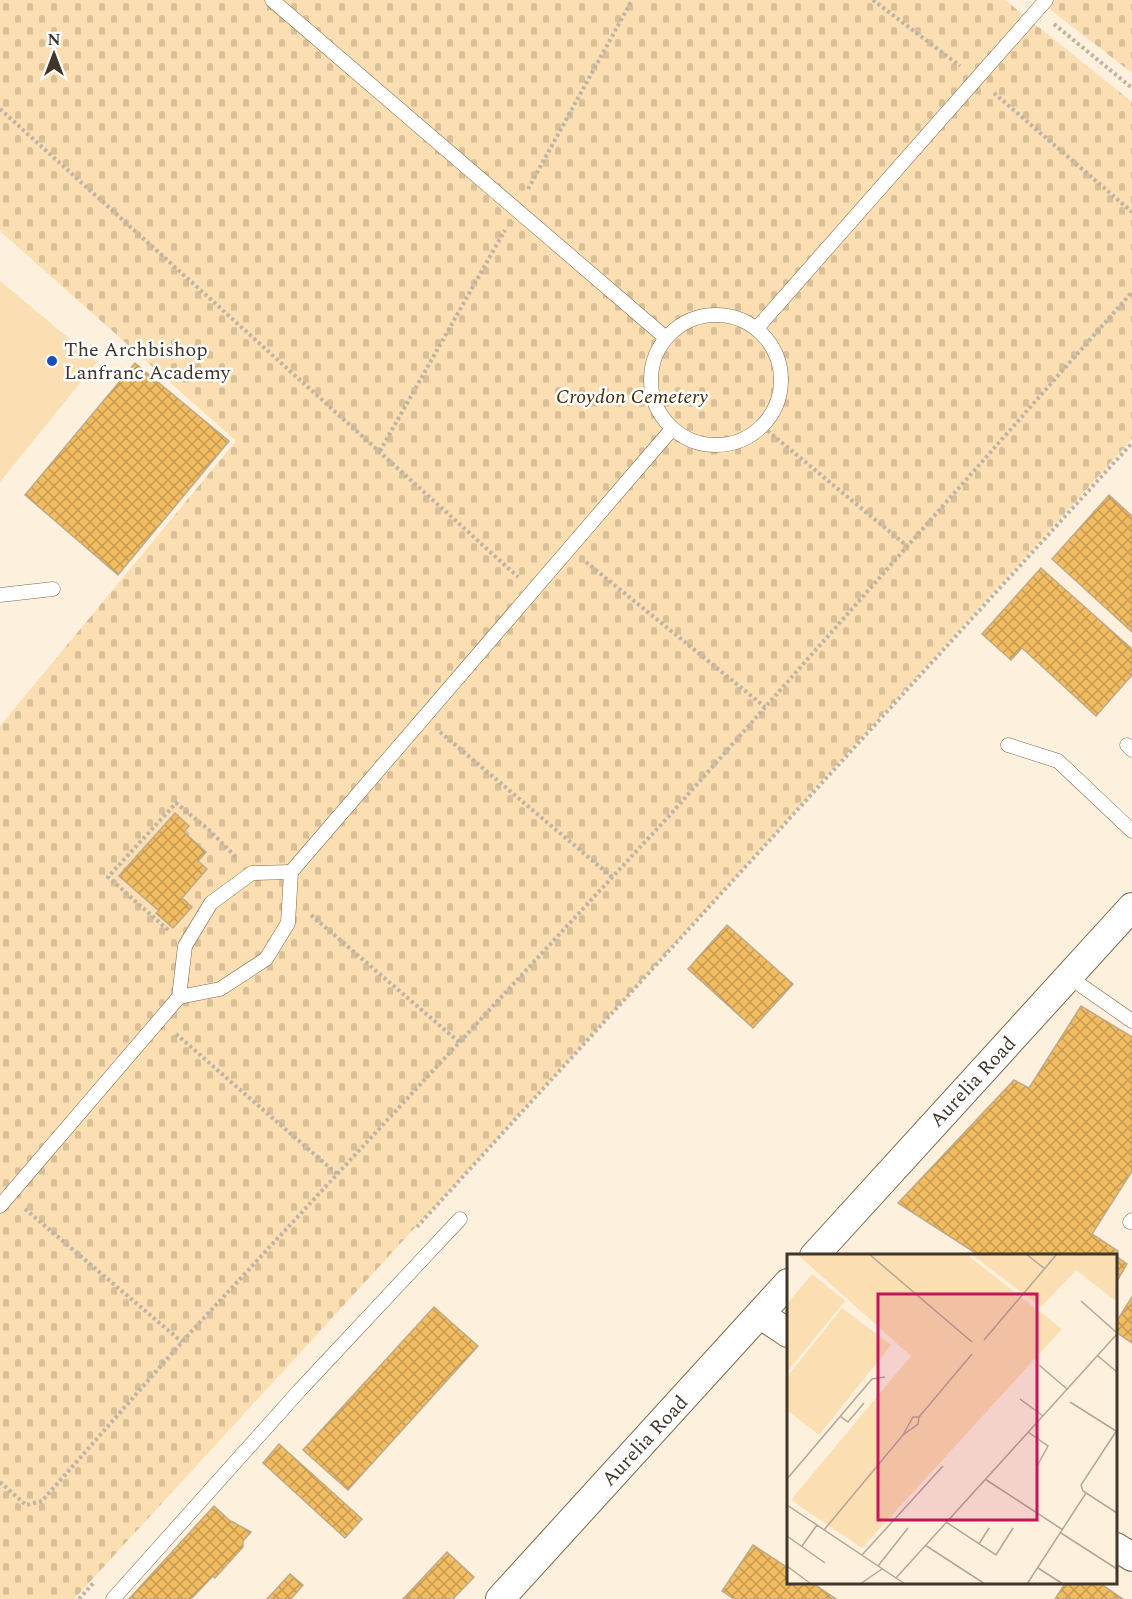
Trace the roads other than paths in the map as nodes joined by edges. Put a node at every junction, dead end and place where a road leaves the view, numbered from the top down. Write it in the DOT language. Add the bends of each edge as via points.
graph roads {
  1 [pos="272,0"];
  2 [pos="1042,5"];
  3 [pos="757,328"];
  4 [pos="666,338"];
  5 [pos="672,429"];
  6 [pos="53,589"];
  7 [pos="0,595"];
  8 [pos="1008,745"];
  9 [pos="1132,831"];
  10 [pos="291,872"];
  11 [pos="1132,907"];
  12 [pos="1069,977"];
  13 [pos="179,997"];
  14 [pos="1132,1021"];
  15 [pos="4,1201"];
  16 [pos="460,1219"];
  17 [pos="816,1254"];
  18 [pos="787,1285"];
  19 [pos="761,1315"];
  20 [pos="787,1332"];
  21 [pos="1117,1548"];
  22 [pos="1132,1557"];
  23 [pos="113,1599"];
  24 [pos="500,1599"];
  1 -- 4 [label="lane"];
  2 -- 3 [label="lane"];
  3 -- 4 [label="lane" via="739,318 699,316 681,324"];
  3 -- 5 [label="lane" via="771,343 780,362 782,383 778,404 763,427 732,444 710,445 690,440"];
  4 -- 5 [label="lane" via="655,355 652,394"];
  5 -- 10 [label="lane"];
  6 -- 7 [label="lane"];
  8 -- 9 [label="lane" via="1058,761"];
  10 -- 13 [label="lane" via="288,923 266,959 220,989"];
  10 -- 13 [label="lane" via="252,873 211,903 185,946"];
  11 -- 12 [label="street, Aurelia Road"];
  12 -- 14 [label="lane"];
  12 -- 17 [label="street, Aurelia Road"];
  13 -- 15 [label="lane"];
  16 -- 23 [label="lane" via="298,1390"];
  18 -- 19 [label="street, Aurelia Road"];
  19 -- 20 [label="street"];
  19 -- 24 [label="street, Aurelia Road"];
  21 -- 22 [label="street"];
}
